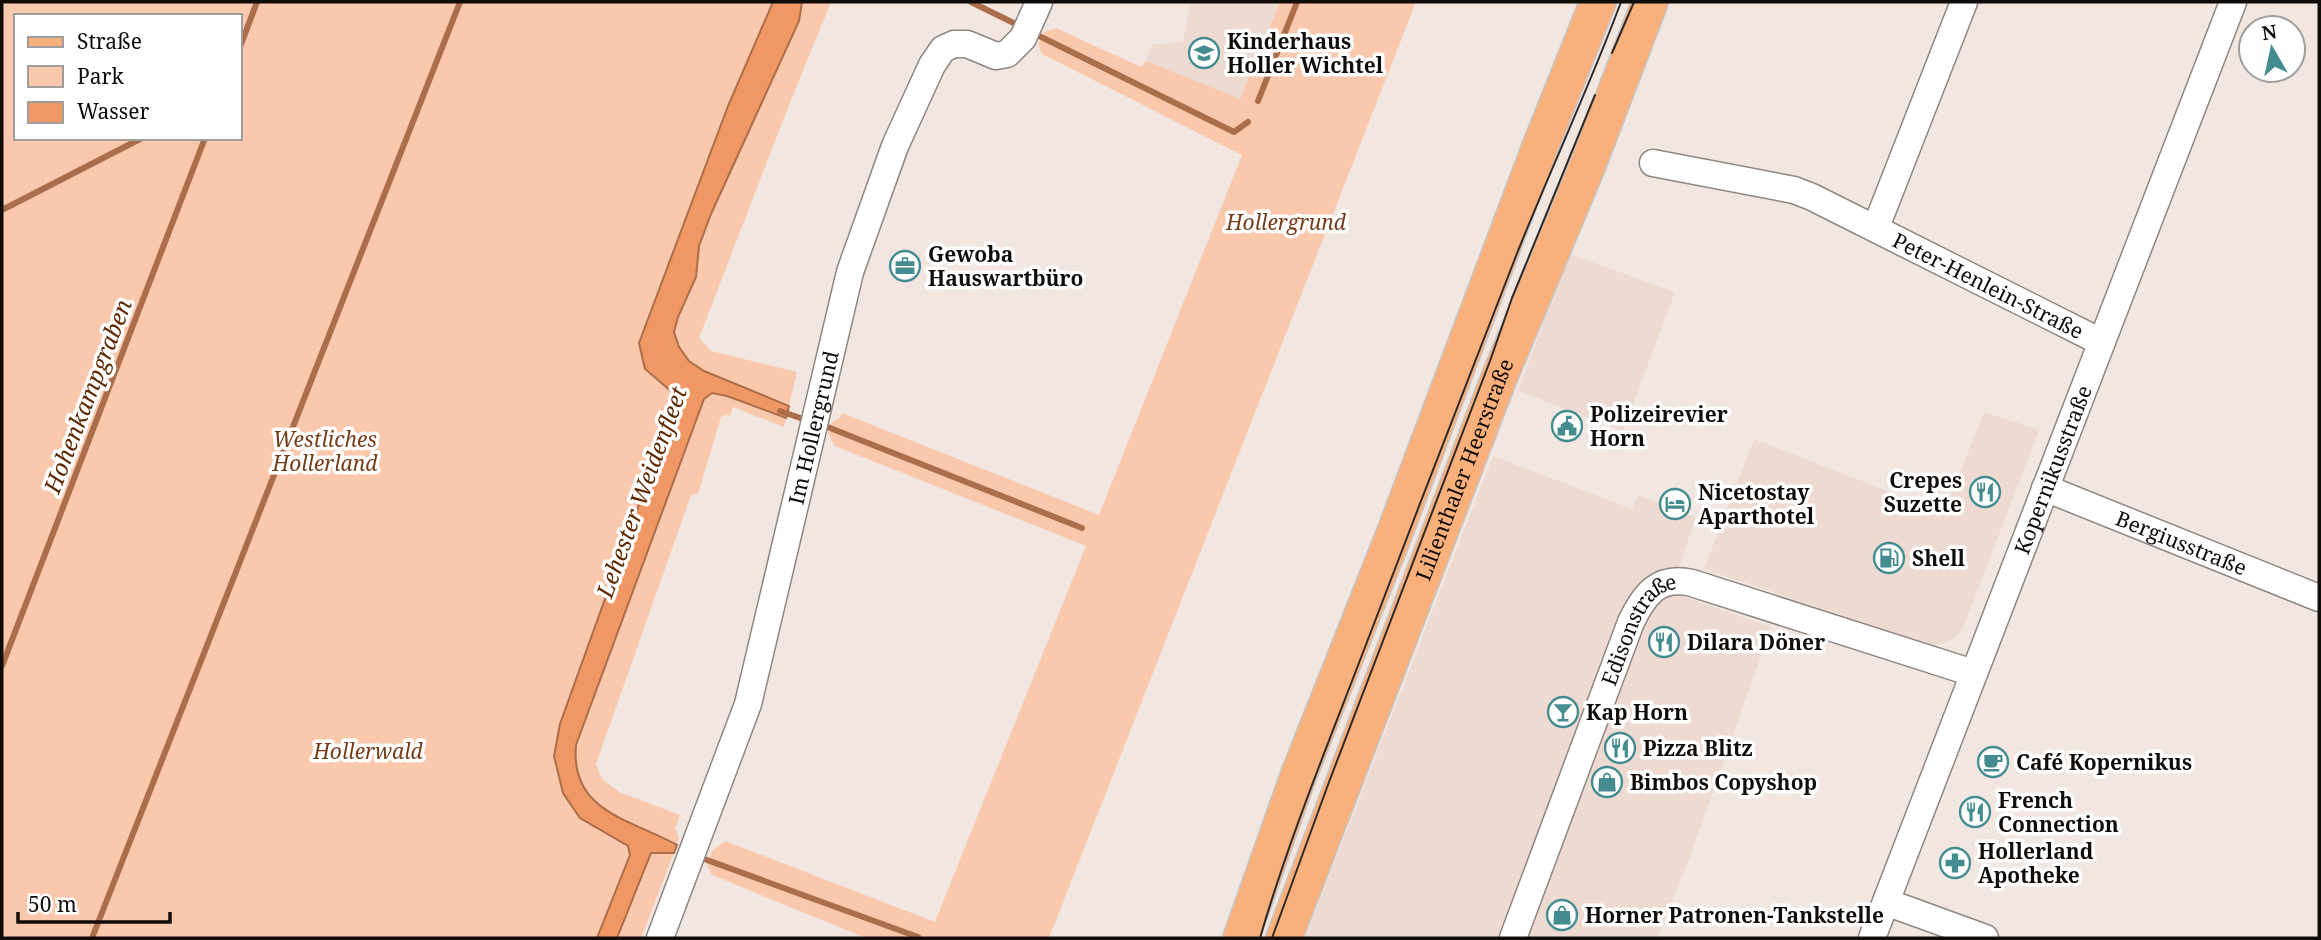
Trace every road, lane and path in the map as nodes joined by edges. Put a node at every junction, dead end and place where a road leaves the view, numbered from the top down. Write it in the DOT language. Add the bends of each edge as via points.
graph roads {
  1 [pos="1598,2"];
  2 [pos="1650,2"];
  3 [pos="1964,2"];
  4 [pos="2233,2"];
  5 [pos="1031,20"];
  6 [pos="1653,163"];
  7 [pos="1876,227"];
  8 [pos="2101,342"];
  9 [pos="2045,488"];
  10 [pos="2319,598"];
  11 [pos="1973,673"];
  12 [pos="1885,902"];
  13 [pos="660,938"];
  14 [pos="1241,938"];
  15 [pos="1284,938"];
  16 [pos="1513,938"];
  17 [pos="1872,938"];
  18 [pos="1985,938"];
  1 -- 14 [label="main road, Lilienthaler Heerstraße" via="1299,774"];
  2 -- 15 [label="main road, Lilienthaler Heerstraße" via="1499,378"];
  3 -- 7 [label="street, Peter-Henlein-Straße"];
  4 -- 8 [label="street, Kopernikusstraße"];
  5 -- 13 [label="street, Im Hollergrund" via="1007,54 996,56 967,44 943,49 895,146 850,272 748,704"];
  6 -- 7 [label="street, Peter-Henlein-Straße" via="1794,191"];
  7 -- 8 [label="street, Peter-Henlein-Straße"];
  8 -- 9 [label="street, Kopernikusstraße"];
  9 -- 10 [label="street, Bergiusstraße"];
  9 -- 11 [label="street, Kopernikusstraße"];
  11 -- 12 [label="street, Kopernikusstraße"];
  11 -- 16 [label="street, Edisonstraße" via="1692,583 1679,580 1651,591 1641,601 1627,634"];
  12 -- 17 [label="street, Kopernikusstraße"];
  12 -- 18 [label="street"];
}
